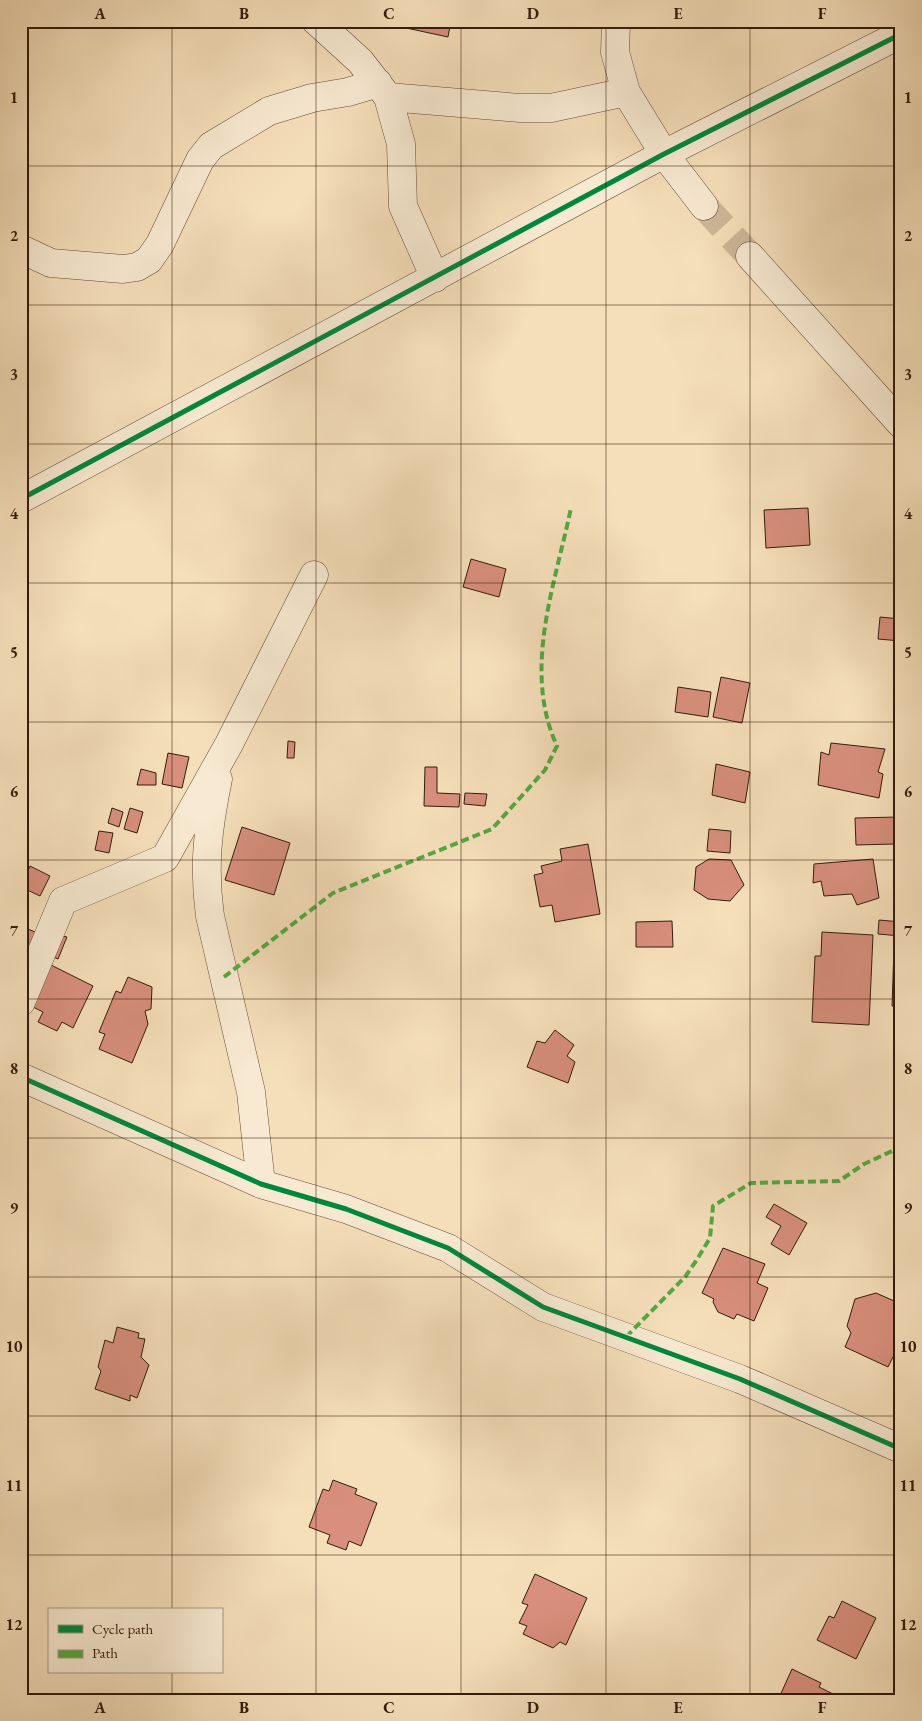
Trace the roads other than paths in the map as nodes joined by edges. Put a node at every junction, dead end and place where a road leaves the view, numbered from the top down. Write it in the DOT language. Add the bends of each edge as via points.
graph roads {
  1 [pos="316,21"];
  2 [pos="616,21"];
  3 [pos="901,34"];
  4 [pos="383,90"];
  5 [pos="626,92"];
  6 [pos="664,154"];
  7 [pos="704,206"];
  8 [pos="21,249"];
  9 [pos="750,256"];
  10 [pos="435,278"];
  11 [pos="901,424"];
  12 [pos="21,499"];
  13 [pos="314,575"];
  14 [pos="229,744"];
  15 [pos="21,1002"];
  16 [pos="21,1077"];
  17 [pos="261,1184"];
  18 [pos="901,1449"];
  1 -- 4 [label="street" via="360,61"];
  2 -- 5 [label="street" via="615,52"];
  3 -- 6 [label="street"];
  4 -- 5 [label="street" via="528,108 551,108"];
  4 -- 8 [label="street" via="312,98 269,111 211,146 200,160 160,244 149,260 137,268 51,262"];
  4 -- 10 [label="street" via="401,144 402,206"];
  5 -- 6 [label="street"];
  6 -- 7 [label="street"];
  6 -- 10 [label="street"];
  9 -- 11 [label="street"];
  10 -- 12 [label="street"];
  13 -- 14 [label="street"];
  14 -- 15 [label="street" via="165,858 63,900"];
  14 -- 17 [label="street" via="211,811 206,886 251,1092"];
  16 -- 17 [label="street"];
  17 -- 18 [label="street" via="346,1209 448,1248 543,1307 740,1379"];
}
